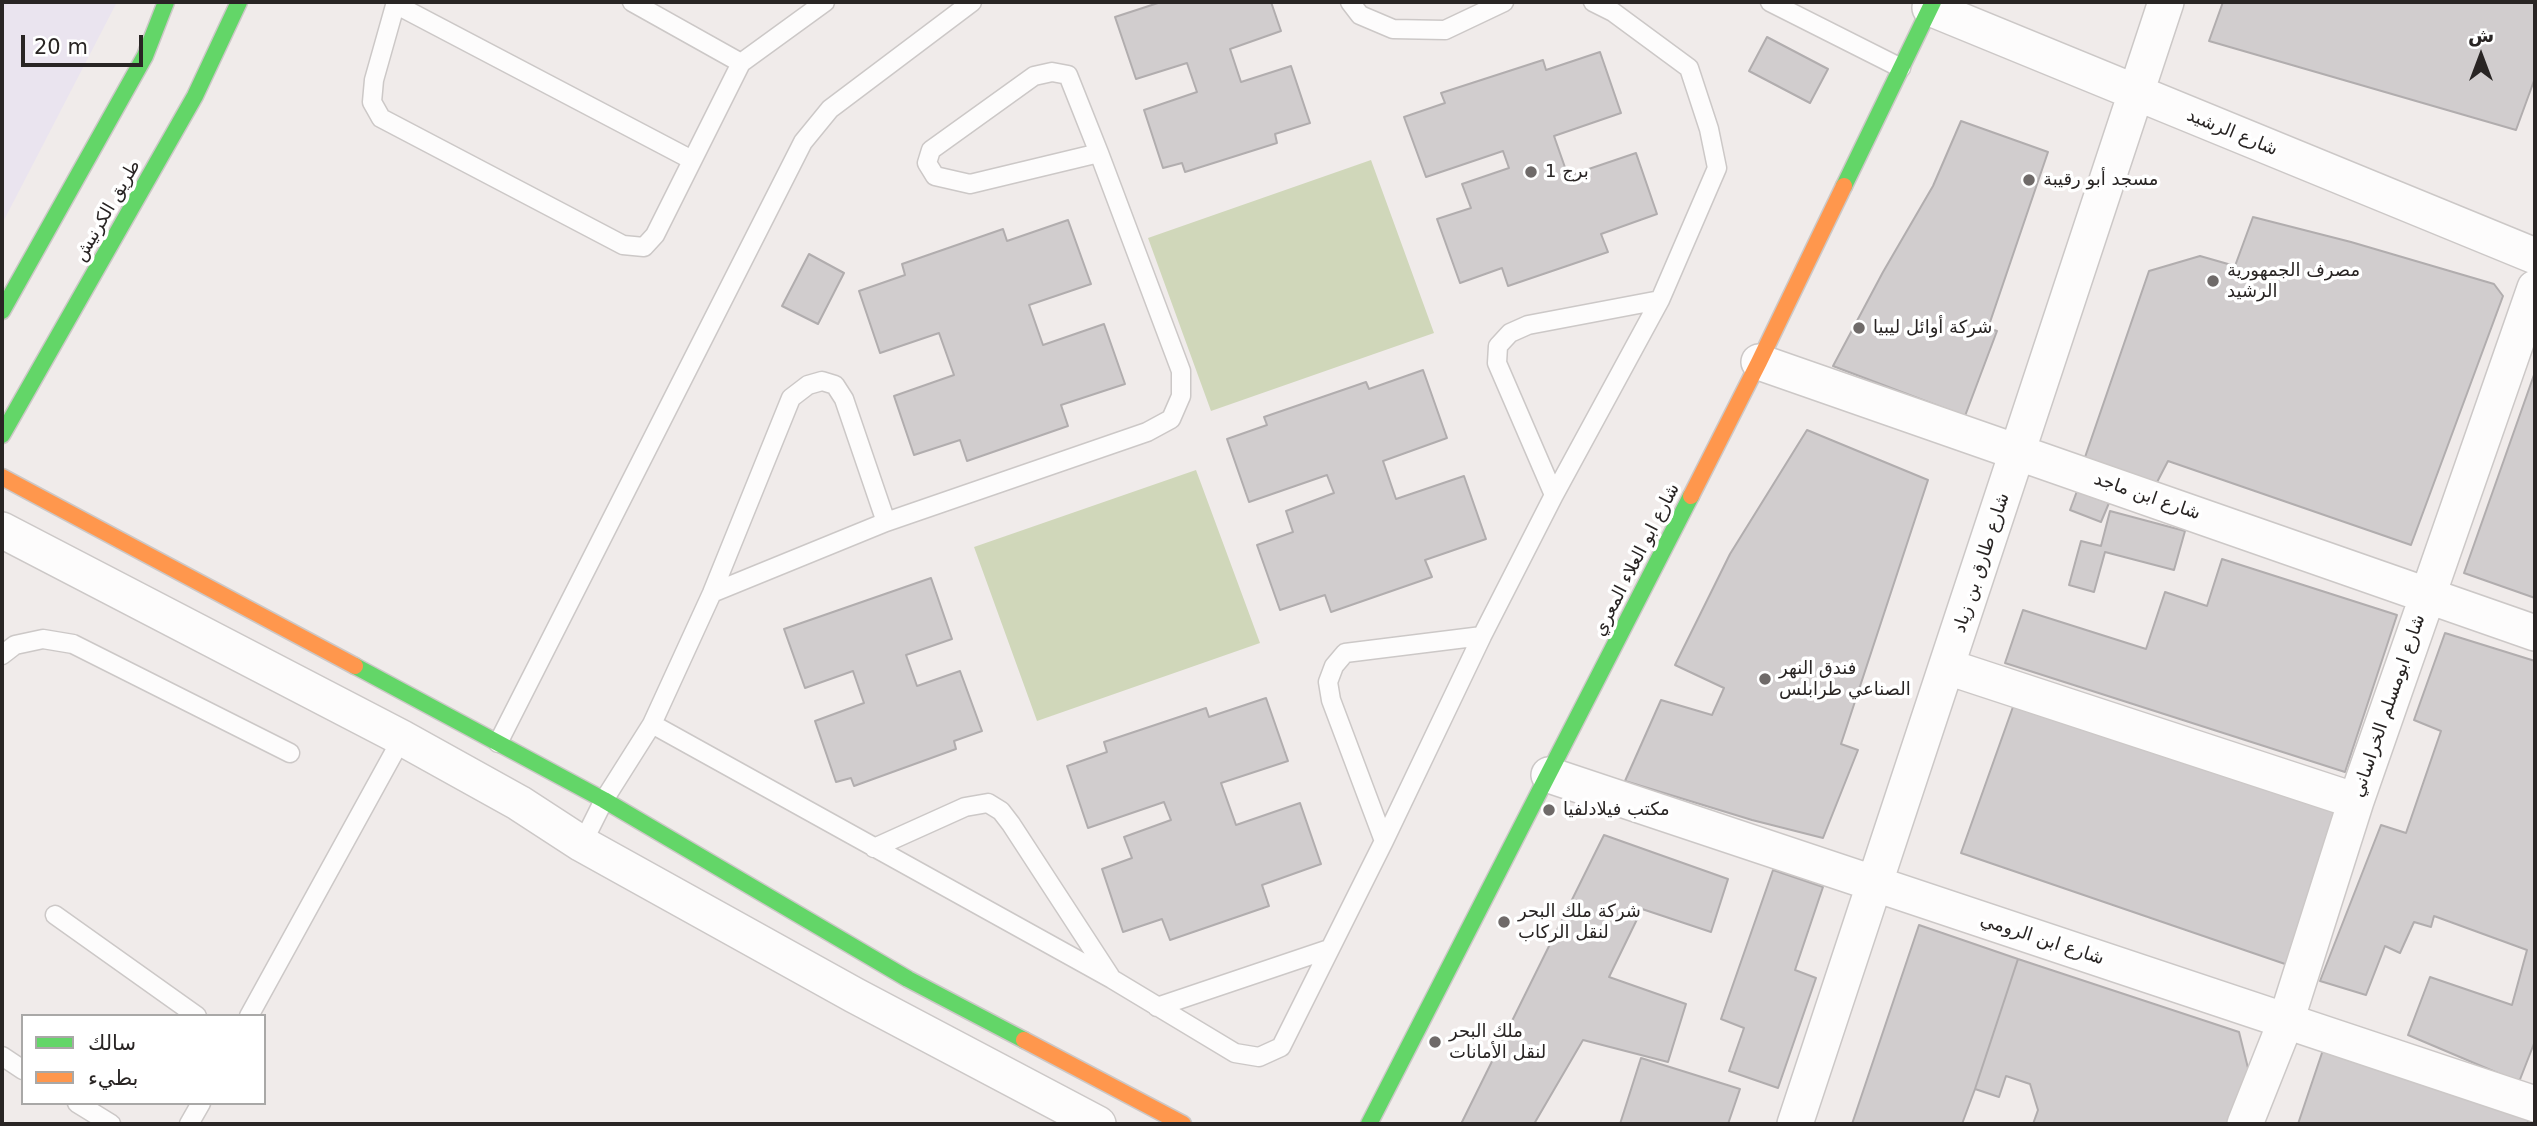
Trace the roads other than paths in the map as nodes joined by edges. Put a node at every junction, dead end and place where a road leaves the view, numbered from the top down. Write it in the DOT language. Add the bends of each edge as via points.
graph roads {
  1 [pos="166,2"];
  2 [pos="239,2"];
  3 [pos="632,2"];
  4 [pos="825,2"];
  5 [pos="972,2"];
  6 [pos="1350,2"];
  7 [pos="1504,2"];
  8 [pos="1593,2"];
  9 [pos="1770,2"];
  10 [pos="2166,2"];
  11 [pos="396,3"];
  12 [pos="1926,4"];
  13 [pos="741,63"];
  14 [pos="1901,68"];
  15 [pos="2135,93"];
  16 [pos="1099,153"];
  17 [pos="692,160"];
  18 [pos="2535,256"];
  19 [pos="2535,288"];
  20 [pos="1660,300"];
  21 [pos="2,311"];
  22 [pos="1759,362"];
  23 [pos="2,435"];
  24 [pos="2018,453"];
  25 [pos="2,477"];
  26 [pos="1554,495"];
  27 [pos="886,522"];
  28 [pos="2,530"];
  29 [pos="712,593"];
  30 [pos="2426,595"];
  31 [pos="2535,633"];
  32 [pos="1482,636"];
  33 [pos="2,656"];
  34 [pos="1948,667"];
  35 [pos="652,723"];
  36 [pos="402,738"];
  37 [pos="498,743"];
  38 [pos="290,753"];
  39 [pos="1549,775"];
  40 [pos="604,800"];
  41 [pos="2356,801"];
  42 [pos="1384,841"];
  43 [pos="582,844"];
  44 [pos="874,848"];
  45 [pos="1875,884"];
  46 [pos="55,915"];
  47 [pos="1329,949"];
  48 [pos="1112,979"];
  49 [pos="1157,1007"];
  50 [pos="194,1014"];
  51 [pos="250,1014"];
  52 [pos="2286,1021"];
  53 [pos="2,1056"];
  54 [pos="21,1069"];
  55 [pos="2535,1104"];
  56 [pos="80,1105"];
  57 [pos="200,1105"];
  58 [pos="111,1124"];
  59 [pos="189,1124"];
  60 [pos="1098,1124"];
  61 [pos="1183,1124"];
  62 [pos="1369,1124"];
  63 [pos="1795,1124"];
  64 [pos="2245,1124"];
  1 -- 21 [label="main road" via="145,56"];
  2 -- 23 [label="main road, طريق الكرنيش" via="195,96"];
  3 -- 13 [label="lane"];
  4 -- 13 [label="lane"];
  5 -- 37 [label="lane" via="830,109 803,142"];
  6 -- 7 [label="lane" via="1360,15 1394,29 1446,30"];
  8 -- 20 [label="lane" via="1614,12 1689,68 1709,129 1717,168"];
  9 -- 14 [label="lane"];
  10 -- 15 [label="street, شارع طارق بن زياد"];
  11 -- 17 [label="lane"];
  11 -- 17 [label="lane" via="374,80 372,102 381,118 623,245 644,247 655,235"];
  12 -- 14 [label="main road, شارع ابو العلاء المعري"];
  12 -- 15 [label="street, شارع الرشيد"];
  13 -- 17 [label="lane"];
  14 -- 22 [label="main road, شارع ابو العلاء المعري"];
  15 -- 18 [label="street, شارع الرشيد"];
  15 -- 24 [label="street, شارع طارق بن زياد"];
  16 -- 16 [label="lane" via="970,184 935,176 927,163 931,150 1034,76 1052,72 1068,75"];
  16 -- 27 [label="lane" via="1181,371 1181,396 1171,419 1147,432"];
  19 -- 30 [label="street, شارع ابومسلم الخراساني"];
  20 -- 26 [label="lane"];
  20 -- 26 [label="lane" via="1528,325 1510,333 1498,346 1497,363"];
  22 -- 24 [label="street, شارع ابن ماجد"];
  22 -- 39 [label="main road, شارع ابو العلاء المعري"];
  24 -- 30 [label="street, شارع ابن ماجد"];
  24 -- 34 [label="street, شارع طارق بن زياد"];
  25 -- 37 [label="main road"];
  26 -- 32 [label="lane"];
  27 -- 29 [label="lane"];
  27 -- 29 [label="lane" via="844,399 835,385 822,381 808,385 791,398"];
  28 -- 36 [label="street"];
  29 -- 35 [label="lane"];
  30 -- 31 [label="street, شارع ابن ماجد"];
  30 -- 41 [label="street, شارع ابومسلم الخراساني"];
  32 -- 42 [label="lane"];
  32 -- 42 [label="lane" via="1345,653 1334,666 1328,681 1331,700"];
  33 -- 38 [label="lane" via="15,645 43,639 73,644"];
  34 -- 41 [label="street"];
  34 -- 45 [label="street, شارع طارق بن زياد"];
  35 -- 40 [label="lane"];
  35 -- 44 [label="lane"];
  36 -- 43 [label="street"];
  36 -- 51 [label="lane"];
  37 -- 40 [label="main road"];
  39 -- 45 [label="street, شارع ابن الرومي"];
  39 -- 62 [label="main road, شارع ابو العلاء المعري"];
  40 -- 43 [label="lane"];
  40 -- 61 [label="main road" via="908,979"];
  41 -- 52 [label="street, شارع ابومسلم الخراساني"];
  42 -- 47 [label="lane"];
  43 -- 60 [label="street"];
  44 -- 48 [label="lane"];
  44 -- 48 [label="lane" via="965,807 988,803 1011,824"];
  45 -- 52 [label="street, شارع ابن الرومي"];
  45 -- 63 [label="street, شارع طارق بن زياد"];
  46 -- 50 [label="lane"];
  47 -- 49 [label="lane"];
  47 -- 49 [label="lane" via="1281,1046 1259,1057 1235,1053"];
  48 -- 49 [label="lane"];
  52 -- 55 [label="street, شارع ابن الرومي"];
  52 -- 64 [label="street, شارع ابومسلم الخراساني"];
  53 -- 54 [label="lane"];
  56 -- 58 [label="lane"];
  57 -- 59 [label="lane"];
}
